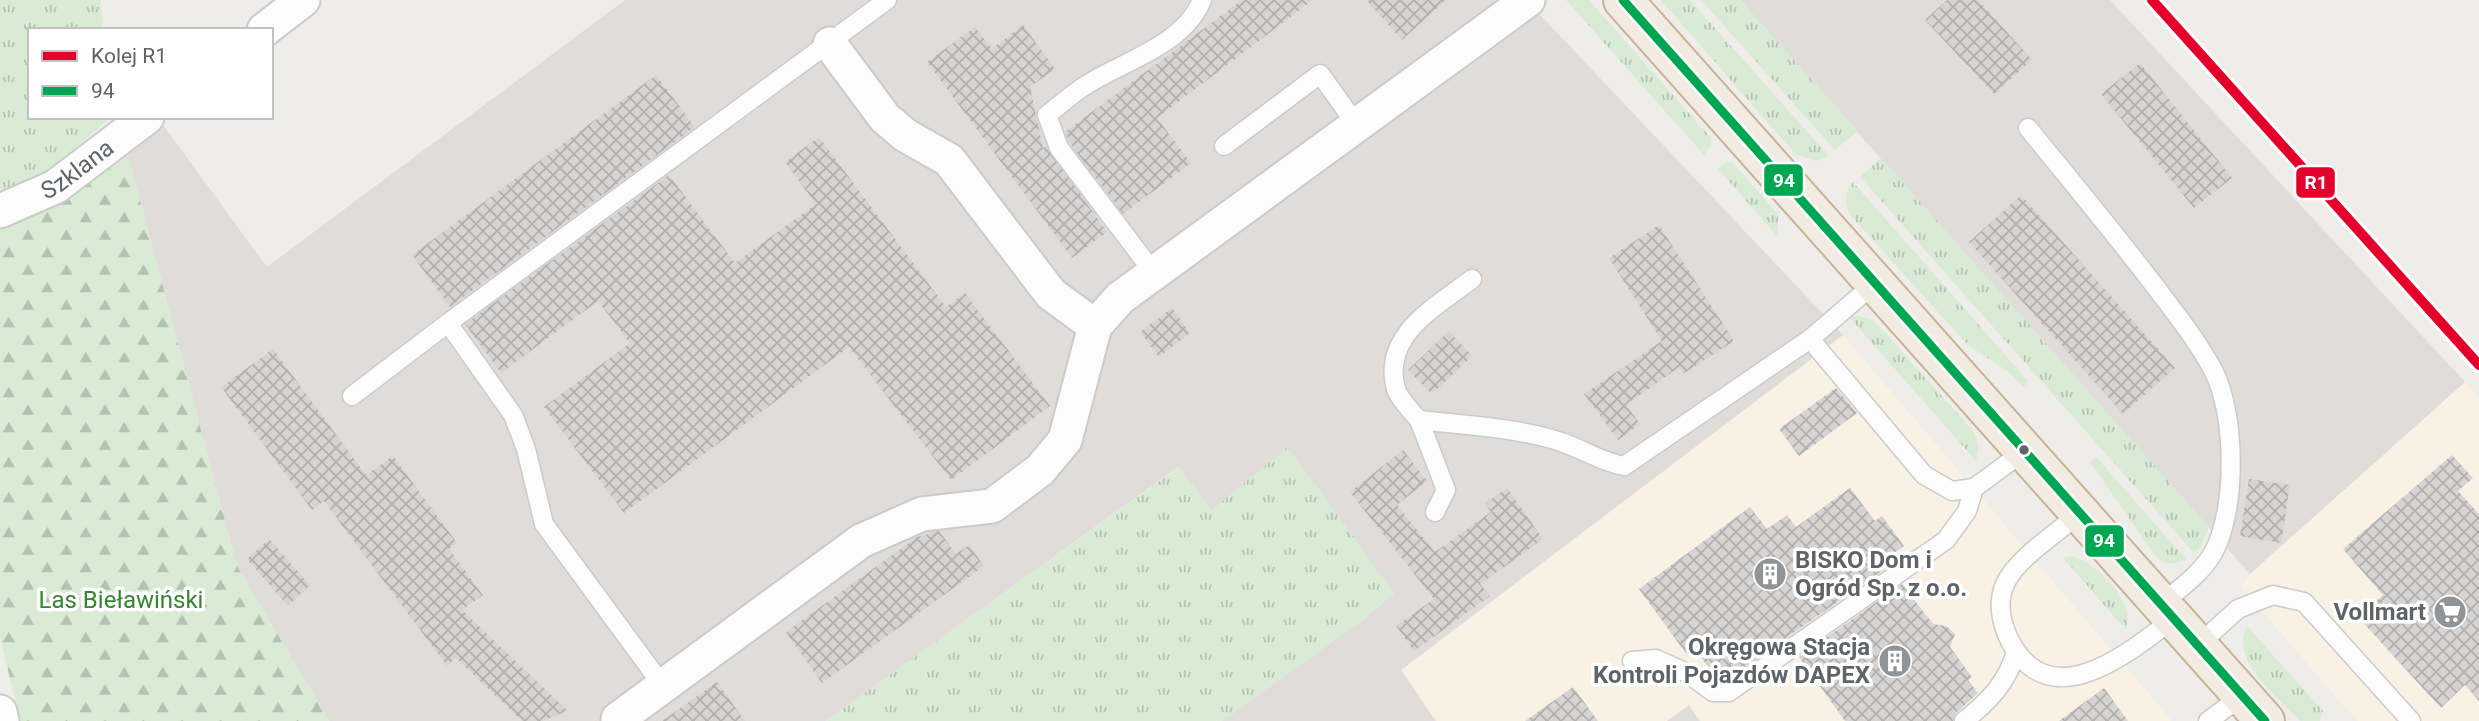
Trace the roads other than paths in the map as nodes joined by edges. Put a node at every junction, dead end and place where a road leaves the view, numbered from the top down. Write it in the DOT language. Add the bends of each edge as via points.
graph roads {
  1 [pos="303,0"];
  2 [pos="887,0"];
  3 [pos="1202,0"];
  4 [pos="1528,0"];
  5 [pos="1623,0"];
  6 [pos="267,28"];
  7 [pos="830,44"];
  8 [pos="144,119"];
  9 [pos="1356,124"];
  10 [pos="2028,128"];
  11 [pos="1224,146"];
  12 [pos="0,211"];
  13 [pos="1154,273"];
  14 [pos="1472,279"];
  15 [pos="1874,284"];
  16 [pos="447,323"];
  17 [pos="1094,326"];
  18 [pos="1810,339"];
  19 [pos="352,396"];
  20 [pos="1419,420"];
  21 [pos="2023,452"];
  22 [pos="1974,488"];
  23 [pos="1435,512"];
  24 [pos="2079,513"];
  25 [pos="2177,623"];
  26 [pos="2016,652"];
  27 [pos="1632,661"];
  28 [pos="663,686"];
  29 [pos="2253,708"];
  30 [pos="0,712"];
  31 [pos="618,719"];
  32 [pos="2,721"];
  33 [pos="1964,721"];
  34 [pos="2208,721"];
  35 [pos="2410,721"];
  1 -- 6 [label="street"];
  2 -- 7 [label="lane"];
  3 -- 13 [label="lane" via="1196,15 1155,48 1087,85 1047,115 1059,148"];
  4 -- 9 [label="street"];
  5 -- 15 [label="highway"];
  7 -- 16 [label="lane"];
  7 -- 17 [label="street" via="885,118 949,160 1051,294"];
  8 -- 12 [label="street, Szklana" via="55,187"];
  9 -- 11 [label="lane" via="1320,74"];
  9 -- 13 [label="street"];
  10 -- 25 [label="lane" via="2191,334 2215,375 2227,420 2231,464 2228,513"];
  13 -- 17 [label="street" via="1120,298"];
  14 -- 20 [label="lane" via="1413,324 1395,354 1396,390"];
  15 -- 18 [label="lane"];
  15 -- 21 [label="highway"];
  16 -- 19 [label="lane"];
  16 -- 28 [label="lane" via="513,415 544,524"];
  17 -- 28 [label="street" via="1065,440 1040,470 992,506 922,514 861,541"];
  18 -- 20 [label="lane" via="1624,466 1609,464 1562,442"];
  18 -- 22 [label="lane" via="1924,475 1952,491"];
  20 -- 23 [label="lane" via="1446,490"];
  21 -- 22 [label="lane"];
  21 -- 24 [label="highway"];
  22 -- 27 [label="lane" via="1967,511 1946,540 1729,692 1713,692 1656,659"];
  24 -- 25 [label="highway"];
  24 -- 26 [label="lane" via="2013,570 2004,585 2000,610"];
  25 -- 26 [label="lane" via="2084,675 2064,678 2045,673"];
  25 -- 29 [label="highway"];
  25 -- 35 [label="lane" via="2238,609 2273,595 2304,602"];
  26 -- 33 [label="lane" via="2010,674 1988,702"];
  28 -- 31 [label="street"];
  29 -- 34 [label="lane"];
  30 -- 32 [label="street"];
}
